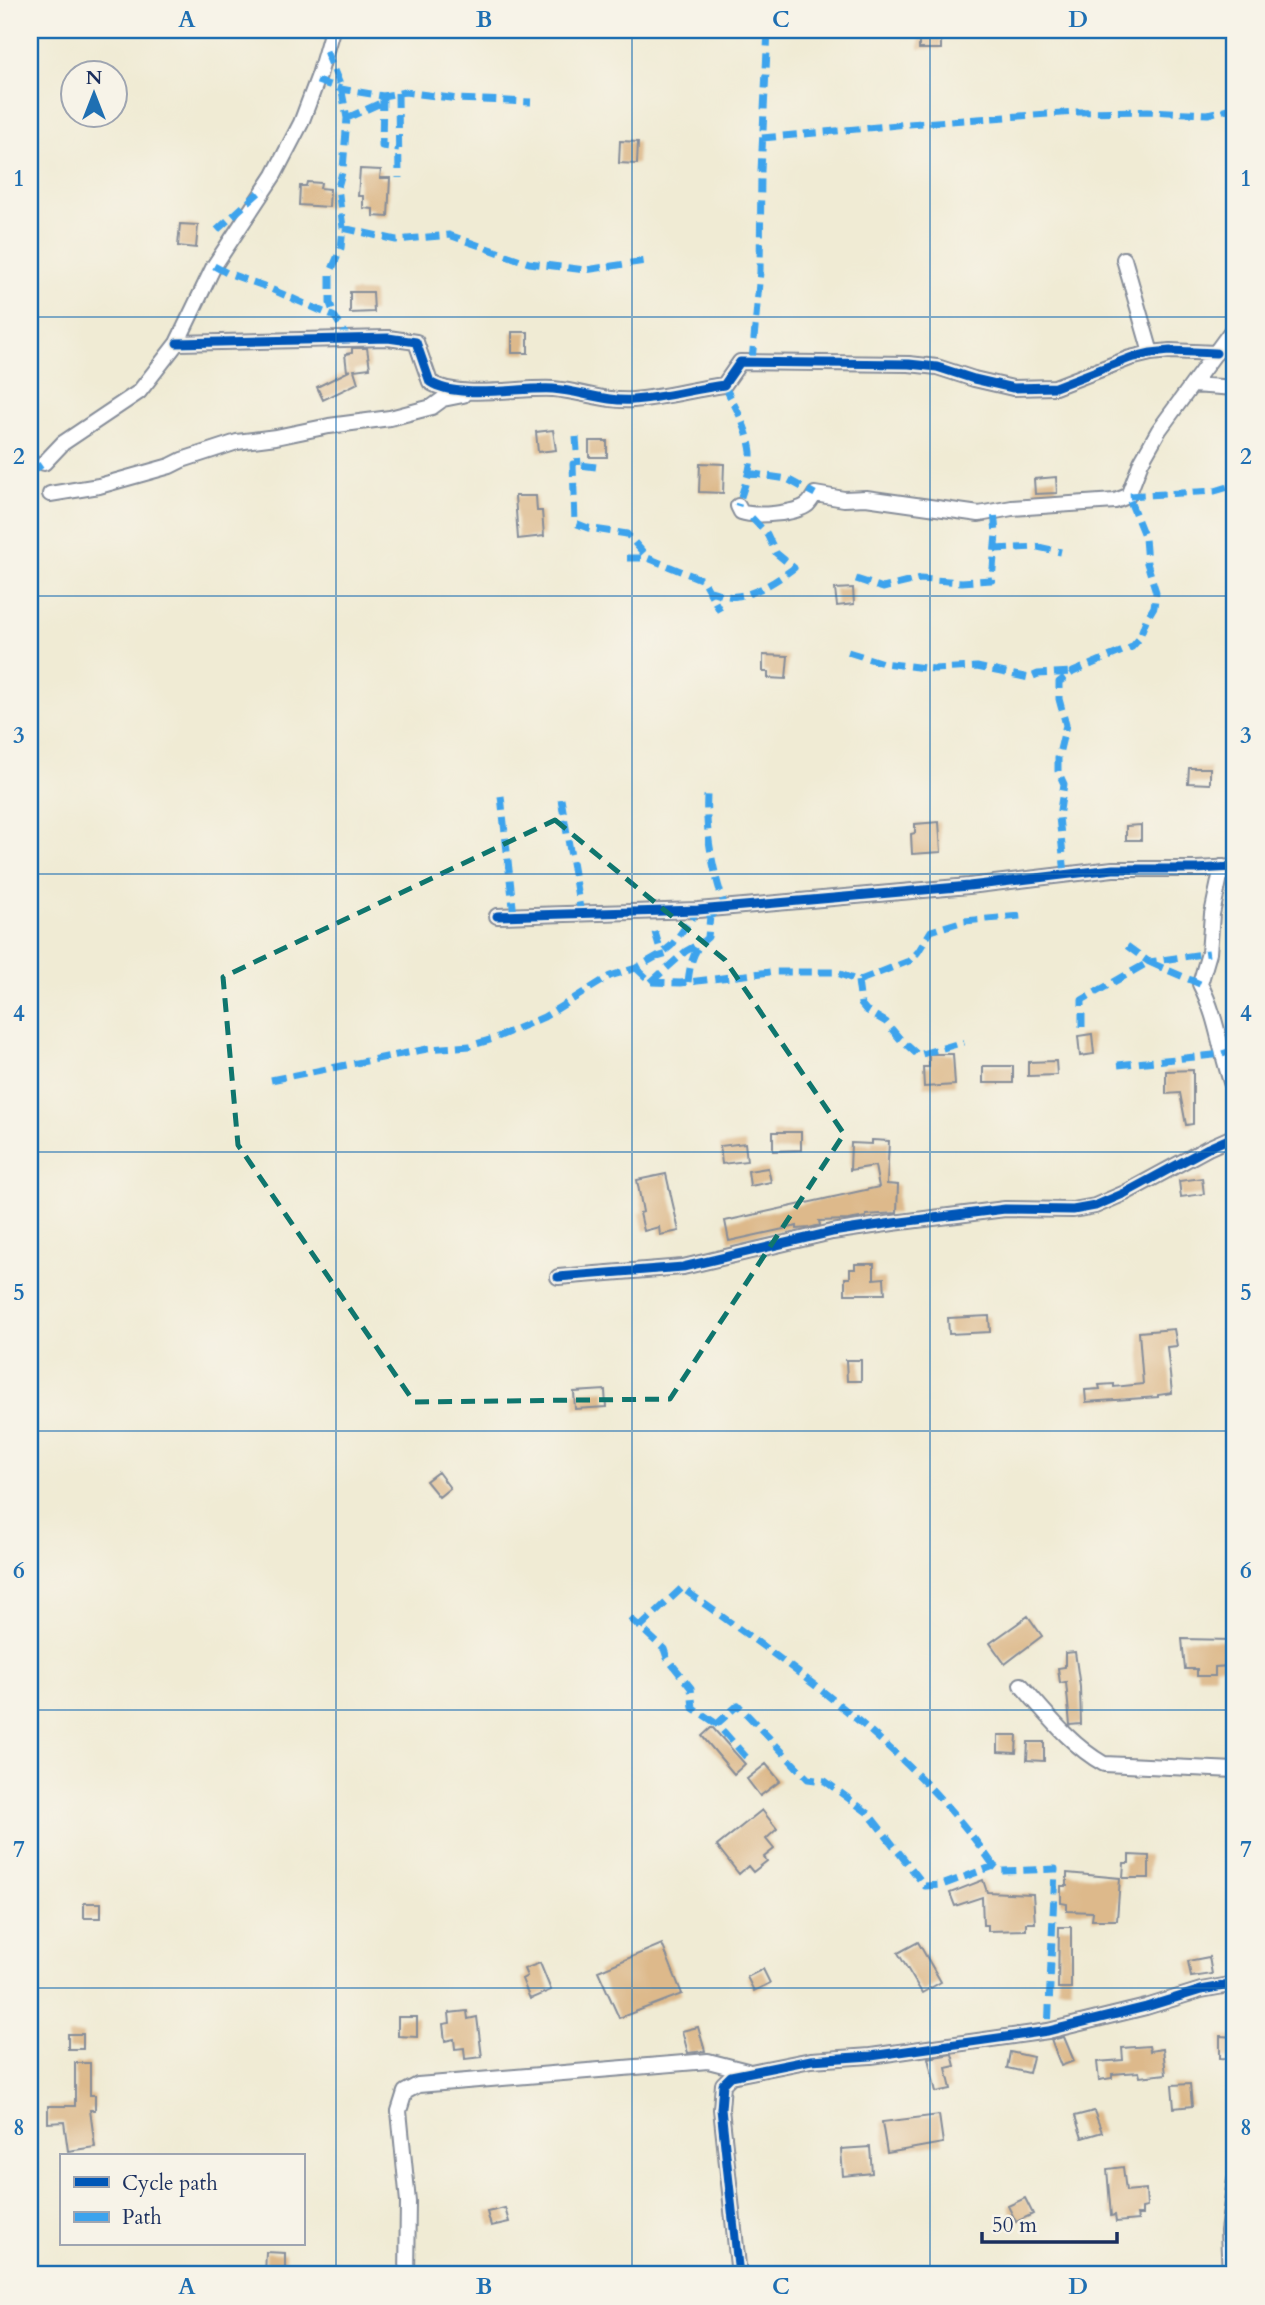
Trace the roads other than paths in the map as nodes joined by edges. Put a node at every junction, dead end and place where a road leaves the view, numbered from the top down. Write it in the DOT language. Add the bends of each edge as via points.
graph roads {
  1 [pos="332,30"];
  2 [pos="1124,259"];
  3 [pos="1235,326"];
  4 [pos="177,343"];
  5 [pos="1151,353"];
  6 [pos="1216,354"];
  7 [pos="429,382"];
  8 [pos="1193,386"];
  9 [pos="1235,388"];
  10 [pos="482,391"];
  11 [pos="432,407"];
  12 [pos="44,463"];
  13 [pos="50,494"];
  14 [pos="738,506"];
  15 [pos="1228,867"];
  16 [pos="497,916"];
  17 [pos="1235,1093"];
  18 [pos="1235,1136"];
  19 [pos="558,1277"];
  20 [pos="1021,1685"];
  21 [pos="1235,1770"];
  22 [pos="1235,1984"];
  23 [pos="748,2071"];
  24 [pos="1235,2180"];
  25 [pos="407,2275"];
  26 [pos="739,2275"];
  27 [pos="1230,2275"];
  1 -- 4 [label="street" via="301,123 274,175 214,266"];
  2 -- 5 [label="street"];
  3 -- 6 [label="street"];
  4 -- 7 [label="street" via="388,338 416,342"];
  4 -- 12 [label="street" via="139,392 63,443"];
  5 -- 6 [label="street"];
  5 -- 10 [label="street" via="1055,387 1013,388 909,363 752,361 740,362 724,385 633,400 553,389"];
  6 -- 8 [label="street"];
  7 -- 10 [label="street" via="446,389"];
  7 -- 11 [label="street"];
  8 -- 9 [label="street"];
  8 -- 14 [label="street" via="1159,430 1128,496 1115,501 979,514 815,494 807,505 772,514 749,515"];
  10 -- 11 [label="street" via="443,399"];
  11 -- 13 [label="street" via="237,442 170,467"];
  15 -- 16 [label="street" via="1112,869 698,910"];
  15 -- 17 [label="street" via="1212,914 1209,953 1200,984 1212,1006"];
  18 -- 19 [label="street" via="1095,1206 1005,1209 906,1221 832,1232 683,1267"];
  20 -- 21 [label="street" via="1087,1754 1104,1763"];
  22 -- 23 [label="street" via="1048,2031"];
  23 -- 25 [label="street" via="708,2061 674,2063 418,2085 405,2092 399,2111 408,2202"];
  23 -- 26 [label="street" via="723,2084 721,2109"];
  24 -- 27 [label="street" via="1228,2231"];
}
